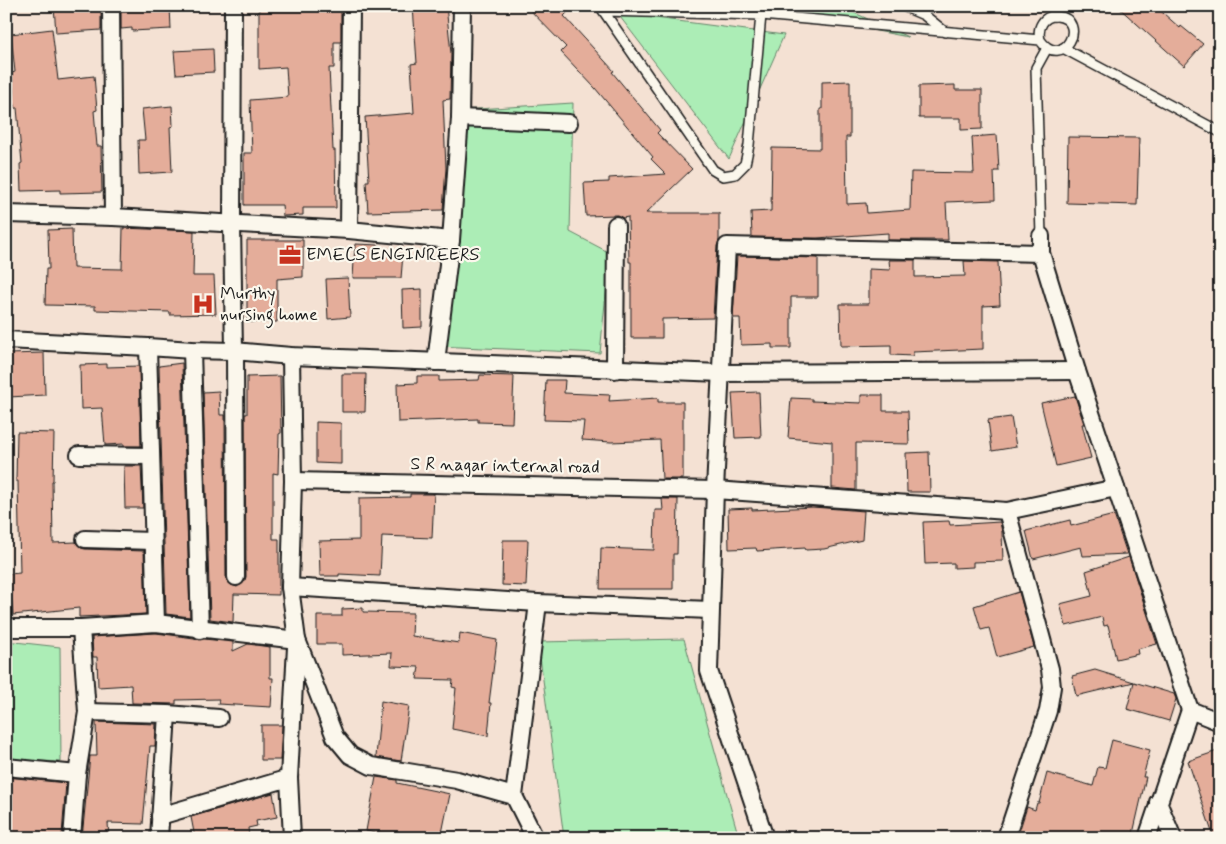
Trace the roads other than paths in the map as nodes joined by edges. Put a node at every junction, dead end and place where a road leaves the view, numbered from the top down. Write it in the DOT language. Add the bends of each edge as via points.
graph roads {
  1 [pos="110,6"];
  2 [pos="233,6"];
  3 [pos="351,6"];
  4 [pos="462,6"];
  5 [pos="903,6"];
  6 [pos="1052,6"];
  7 [pos="602,9"];
  8 [pos="761,15"];
  9 [pos="1055,16"];
  10 [pos="946,33"];
  11 [pos="1040,40"];
  12 [pos="1047,48"];
  13 [pos="1063,48"];
  14 [pos="460,118"];
  15 [pos="569,123"];
  16 [pos="1220,132"];
  17 [pos="6,214"];
  18 [pos="113,217"];
  19 [pos="232,224"];
  20 [pos="616,225"];
  21 [pos="349,230"];
  22 [pos="1041,236"];
  23 [pos="451,240"];
  24 [pos="1041,254"];
  25 [pos="6,340"];
  26 [pos="148,346"];
  27 [pos="192,350"];
  28 [pos="235,351"];
  29 [pos="291,356"];
  30 [pos="436,362"];
  31 [pos="615,370"];
  32 [pos="1077,371"];
  33 [pos="721,373"];
  34 [pos="79,455"];
  35 [pos="151,456"];
  36 [pos="293,481"];
  37 [pos="1116,488"];
  38 [pos="715,490"];
  39 [pos="1007,511"];
  40 [pos="86,539"];
  41 [pos="154,541"];
  42 [pos="236,577"];
  43 [pos="290,586"];
  44 [pos="538,603"];
  45 [pos="710,610"];
  46 [pos="156,623"];
  47 [pos="6,628"];
  48 [pos="81,628"];
  49 [pos="200,630"];
  50 [pos="296,640"];
  51 [pos="1190,710"];
  52 [pos="87,712"];
  53 [pos="167,714"];
  54 [pos="220,718"];
  55 [pos="1220,722"];
  56 [pos="6,767"];
  57 [pos="77,774"];
  58 [pos="289,778"];
  59 [pos="514,796"];
  60 [pos="1158,802"];
  61 [pos="160,816"];
  62 [pos="72,838"];
  63 [pos="159,838"];
  64 [pos="292,838"];
  65 [pos="535,838"];
  66 [pos="765,838"];
  67 [pos="1006,838"];
  68 [pos="1147,838"];
  69 [pos="1173,838"];
  1 -- 18 [label="street"];
  2 -- 19 [label="street"];
  3 -- 21 [label="street"];
  4 -- 14 [label="street"];
  5 -- 10 [label="lane" via="924,15"];
  6 -- 9 [label="lane"];
  7 -- 8 [label="lane"];
  7 -- 8 [label="lane" via="712,170 723,176 735,174 745,164"];
  8 -- 10 [label="lane"];
  9 -- 11 [label="lane" via="1041,24"];
  9 -- 13 [label="lane" via="1066,19 1072,29 1071,40"];
  10 -- 11 [label="lane"];
  11 -- 12 [label="lane"];
  12 -- 13 [label="lane"];
  12 -- 22 [label="lane" via="1036,68"];
  13 -- 16 [label="lane"];
  14 -- 15 [label="street"];
  14 -- 23 [label="street"];
  17 -- 18 [label="street"];
  18 -- 19 [label="street"];
  19 -- 21 [label="street"];
  19 -- 28 [label="street"];
  20 -- 31 [label="street"];
  21 -- 23 [label="street"];
  22 -- 24 [label="street"];
  23 -- 30 [label="street"];
  24 -- 32 [label="street"];
  24 -- 33 [label="street" via="727,246"];
  25 -- 26 [label="street"];
  26 -- 27 [label="street"];
  26 -- 35 [label="street"];
  27 -- 28 [label="street"];
  27 -- 49 [label="street"];
  28 -- 29 [label="street"];
  28 -- 42 [label="street"];
  29 -- 30 [label="street"];
  29 -- 36 [label="street"];
  30 -- 31 [label="street"];
  31 -- 33 [label="street"];
  32 -- 33 [label="street"];
  32 -- 37 [label="street"];
  33 -- 38 [label="street"];
  34 -- 35 [label="street"];
  35 -- 41 [label="street"];
  36 -- 38 [label="street, S R nagar internal road"];
  36 -- 43 [label="street"];
  37 -- 39 [label="street, S R nagar internal road"];
  37 -- 51 [label="street"];
  38 -- 39 [label="street, S R nagar internal road"];
  38 -- 45 [label="street"];
  39 -- 67 [label="street" via="1050,669 1052,687 1048,711"];
  40 -- 41 [label="street"];
  41 -- 46 [label="street"];
  43 -- 44 [label="street"];
  43 -- 50 [label="street"];
  44 -- 45 [label="street"];
  44 -- 59 [label="street"];
  45 -- 66 [label="street" via="709,671"];
  46 -- 48 [label="street"];
  46 -- 49 [label="street"];
  47 -- 48 [label="street"];
  48 -- 52 [label="street"];
  49 -- 50 [label="street"];
  50 -- 58 [label="street"];
  50 -- 59 [label="street" via="334,736 350,755 371,766 457,780"];
  51 -- 55 [label="street"];
  51 -- 60 [label="street"];
  52 -- 53 [label="street"];
  52 -- 57 [label="street"];
  53 -- 54 [label="street"];
  53 -- 61 [label="street"];
  56 -- 57 [label="street"];
  57 -- 62 [label="street"];
  58 -- 61 [label="street"];
  58 -- 64 [label="street"];
  59 -- 65 [label="street"];
  60 -- 68 [label="street"];
  60 -- 69 [label="street"];
  61 -- 63 [label="street"];
}
